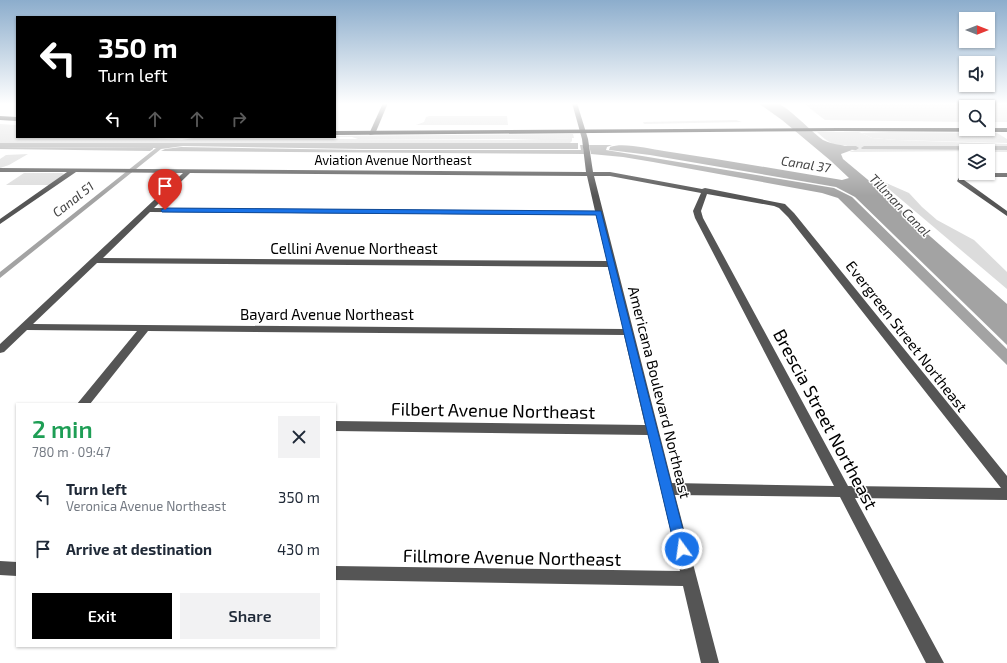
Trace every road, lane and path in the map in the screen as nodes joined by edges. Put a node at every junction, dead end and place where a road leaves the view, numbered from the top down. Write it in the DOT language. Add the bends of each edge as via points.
graph roads {
  1 [pos="583,133"];
  2 [pos="0,170"];
  3 [pos="75,170"];
  4 [pos="189,171"];
  5 [pos="590,174"];
  6 [pos="1007,175"];
  7 [pos="705,190"];
  8 [pos="782,206"];
  9 [pos="149,210"];
  10 [pos="599,213"];
  11 [pos="1007,214"];
  12 [pos="0,222"];
  13 [pos="96,260"];
  14 [pos="612,264"];
  15 [pos="24,327"];
  16 [pos="145,328"];
  17 [pos="629,332"];
  18 [pos="0,350"];
  19 [pos="84,403"];
  20 [pos="336,426"];
  21 [pos="652,430"];
  22 [pos="1007,486"];
  23 [pos="667,489"];
  24 [pos="845,492"];
  25 [pos="1007,494"];
  26 [pos="0,568"];
  27 [pos="16,569"];
  28 [pos="336,574"];
  29 [pos="689,579"];
  30 [pos="710,663"];
  31 [pos="935,663"];
  1 -- 5 [label="street, Americana Boulevard Northeast"];
  2 -- 3 [label="street, Aviation Avenue Northeast"];
  3 -- 4 [label="street, Aviation Avenue Northeast"];
  3 -- 12 [label="street"];
  4 -- 5 [label="street, Aviation Avenue Northeast"];
  4 -- 9 [label="street"];
  5 -- 7 [label="street, Aviation Avenue Northeast" via="622,175"];
  5 -- 10 [label="street, Americana Boulevard Northeast"];
  6 -- 11 [label="street" via="969,175 962,177 960,181"];
  7 -- 8 [label="street, Aviation Avenue Northeast"];
  7 -- 24 [label="street, Brescia Street Northeast" via="697,210 699,218"];
  8 -- 22 [label="street, Evergreen Street Northeast" via="792,215"];
  9 -- 10 [label="street"];
  9 -- 13 [label="street"];
  10 -- 14 [label="street, Americana Boulevard Northeast"];
  13 -- 14 [label="street, Cellini Avenue Northeast"];
  13 -- 15 [label="street"];
  14 -- 17 [label="street, Americana Boulevard Northeast"];
  15 -- 16 [label="street, Bayard Avenue Northeast"];
  15 -- 18 [label="street"];
  16 -- 17 [label="street, Bayard Avenue Northeast"];
  16 -- 19 [label="street"];
  17 -- 21 [label="street, Americana Boulevard Northeast"];
  20 -- 21 [label="street, Filbert Avenue Northeast"];
  21 -- 23 [label="street, Americana Boulevard Northeast"];
  23 -- 24 [label="street"];
  23 -- 29 [label="street, Americana Boulevard Northeast"];
  24 -- 25 [label="street"];
  24 -- 31 [label="street, Brescia Street Northeast"];
  26 -- 27 [label="street"];
  28 -- 29 [label="street, Fillmore Avenue Northeast"];
  29 -- 30 [label="street, Americana Boulevard Northeast"];
}
